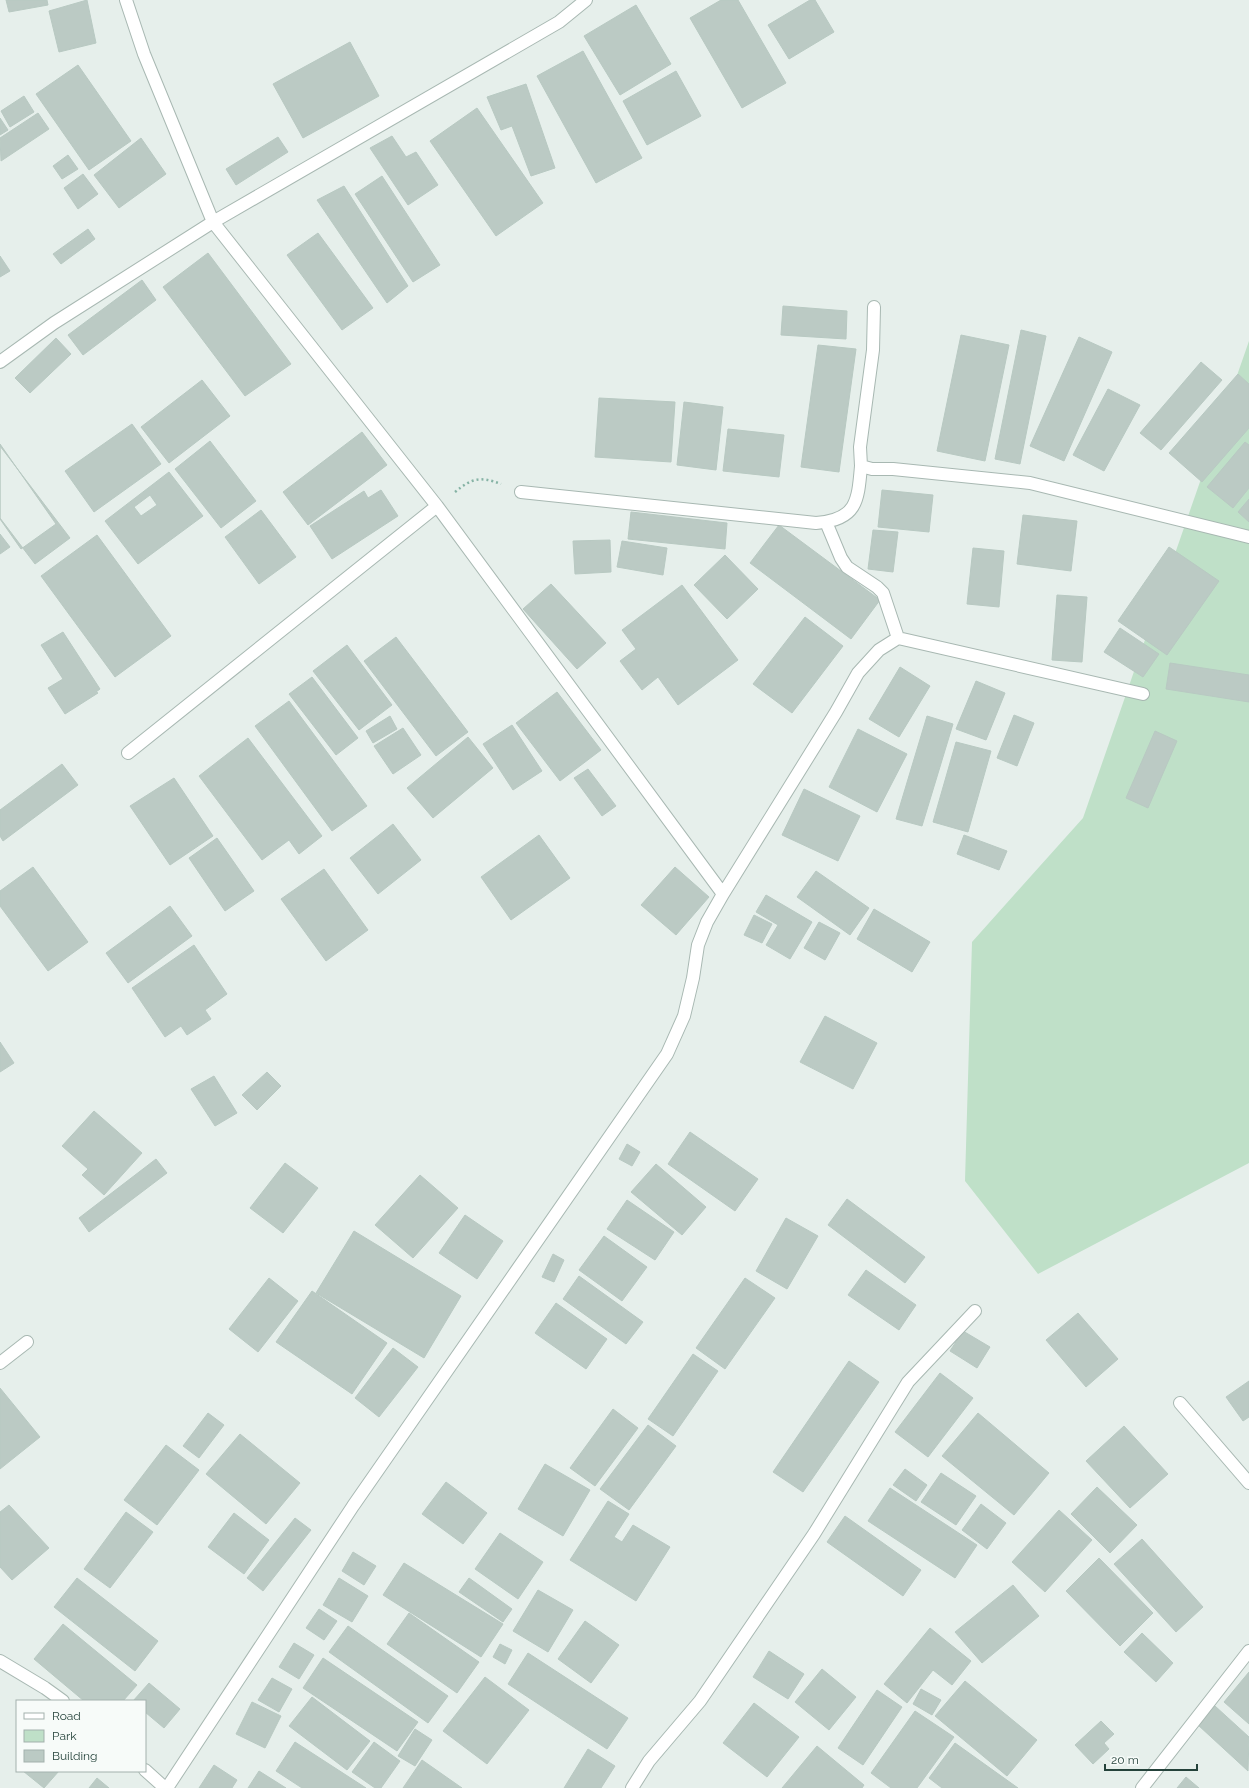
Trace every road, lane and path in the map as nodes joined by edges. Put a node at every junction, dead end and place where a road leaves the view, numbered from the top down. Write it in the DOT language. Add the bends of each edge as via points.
graph roads {
  1 [pos="126,0"];
  2 [pos="586,0"];
  3 [pos="214,222"];
  4 [pos="874,307"];
  5 [pos="0,362"];
  6 [pos="861,466"];
  7 [pos="521,492"];
  8 [pos="437,506"];
  9 [pos="826,522"];
  10 [pos="1249,537"];
  11 [pos="898,638"];
  12 [pos="1144,694"];
  13 [pos="128,753"];
  14 [pos="723,894"];
  15 [pos="975,1311"];
  16 [pos="27,1342"];
  17 [pos="0,1363"];
  18 [pos="1180,1403"];
  19 [pos="1249,1482"];
  20 [pos="1249,1651"];
  21 [pos="0,1661"];
  22 [pos="62,1700"];
  23 [pos="146,1771"];
  24 [pos="166,1788"];
  25 [pos="632,1788"];
  26 [pos="1142,1788"];
  1 -- 3 [label="street" via="144,54"];
  2 -- 3 [label="street" via="559,22"];
  3 -- 5 [label="street" via="54,323"];
  3 -- 8 [label="street"];
  4 -- 6 [label="street" via="873,350 860,447"];
  6 -- 9 [label="street" via="858,496 852,509 844,516"];
  6 -- 10 [label="street" via="1030,483"];
  7 -- 8 [label="path" via="479,478 466,482"];
  7 -- 9 [label="street"];
  8 -- 13 [label="street"];
  8 -- 14 [label="street"];
  9 -- 11 [label="street" via="847,567 883,593"];
  11 -- 12 [label="street"];
  11 -- 14 [label="street" via="878,650 858,673"];
  14 -- 24 [label="street" via="707,922 698,945 684,1016 667,1054 353,1506"];
  15 -- 25 [label="street" via="908,1382 810,1541 700,1701 649,1761"];
  16 -- 17 [label="street"];
  18 -- 19 [label="street"];
  20 -- 26 [label="street"];
  21 -- 22 [label="street"];
  23 -- 24 [label="street"];
}
